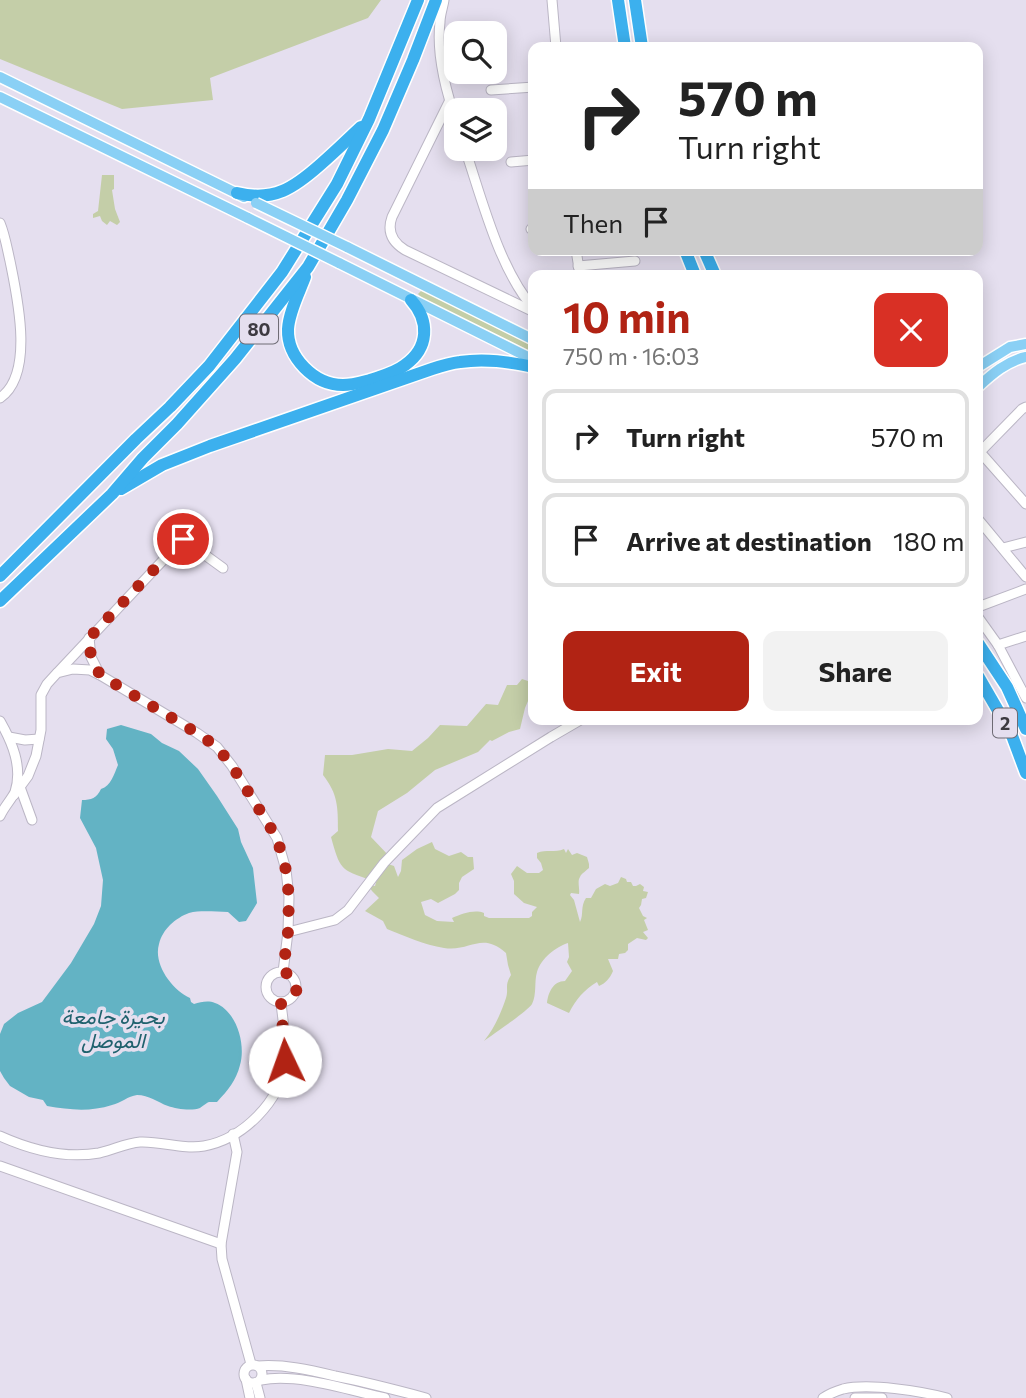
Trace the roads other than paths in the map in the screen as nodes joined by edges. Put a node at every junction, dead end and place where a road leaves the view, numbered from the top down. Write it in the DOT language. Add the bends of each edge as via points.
graph roads {
  1 [pos="418,0"];
  2 [pos="436,0"];
  3 [pos="444,0"];
  4 [pos="552,0"];
  5 [pos="618,0"];
  6 [pos="635,0"];
  7 [pos="405,34"];
  8 [pos="422,38"];
  9 [pos="556,42"];
  10 [pos="624,42"];
  11 [pos="641,42"];
  12 [pos="0,77"];
  13 [pos="528,87"];
  14 [pos="491,90"];
  15 [pos="0,97"];
  16 [pos="448,98"];
  17 [pos="444,112"];
  18 [pos="369,120"];
  19 [pos="470,161"];
  20 [pos="528,161"];
  21 [pos="511,162"];
  22 [pos="237,193"];
  23 [pos="0,223"];
  24 [pos="635,261"];
  25 [pos="308,267"];
  26 [pos="579,270"];
  27 [pos="418,281"];
  28 [pos="411,300"];
  29 [pos="528,301"];
  30 [pos="528,308"];
  31 [pos="528,337"];
  32 [pos="1026,344"];
  33 [pos="528,357"];
  34 [pos="992,357"];
  35 [pos="1026,357"];
  36 [pos="983,363"];
  37 [pos="528,366"];
  38 [pos="999,369"];
  39 [pos="983,383"];
  40 [pos="0,398"];
  41 [pos="1026,407"];
  42 [pos="983,449"];
  43 [pos="983,457"];
  44 [pos="112,494"];
  45 [pos="1024,500"];
  46 [pos="983,525"];
  47 [pos="1026,542"];
  48 [pos="1003,548"];
  49 [pos="223,568"];
  50 [pos="0,576"];
  51 [pos="1026,577"];
  52 [pos="1026,589"];
  53 [pos="0,601"];
  54 [pos="983,605"];
  55 [pos="983,624"];
  56 [pos="1026,636"];
  57 [pos="89,638"];
  58 [pos="998,645"];
  59 [pos="983,651"];
  60 [pos="57,673"];
  61 [pos="100,675"];
  62 [pos="983,685"];
  63 [pos="1026,698"];
  64 [pos="0,721"];
  65 [pos="572,725"];
  66 [pos="1026,729"];
  67 [pos="9,737"];
  68 [pos="39,739"];
  69 [pos="1026,773"];
  70 [pos="17,791"];
  71 [pos="0,816"];
  72 [pos="32,820"];
  73 [pos="288,932"];
  74 [pos="283,972"];
  75 [pos="281,1003"];
  76 [pos="233,1134"];
  77 [pos="0,1136"];
  78 [pos="0,1166"];
  79 [pos="221,1244"];
  80 [pos="255,1365"];
  81 [pos="246,1379"];
  82 [pos="259,1381"];
  83 [pos="250,1398"];
  84 [pos="260,1398"];
  85 [pos="384,1398"];
  86 [pos="426,1398"];
  87 [pos="823,1398"];
  88 [pos="855,1398"];
  89 [pos="882,1398"];
  90 [pos="947,1398"];
  1 -- 7 [label="highway, 80"];
  2 -- 8 [label="highway, 80"];
  3 -- 16 [label="street" via="439,23"];
  4 -- 9 [label="street"];
  5 -- 10 [label="highway"];
  6 -- 11 [label="highway"];
  7 -- 8 [label="highway"];
  7 -- 18 [label="highway, 80"];
  8 -- 25 [label="highway, 80" via="383,130"];
  12 -- 22 [label="main road"];
  13 -- 14 [label="street"];
  15 -- 28 [label="main road, bridge"];
  17 -- 30 [label="street" via="392,217 393,238 405,250"];
  18 -- 22 [label="highway" via="293,187 261,196"];
  18 -- 50 [label="highway, 80" via="337,184 282,272 209,366"];
  19 -- 29 [label="street" via="501,252"];
  20 -- 21 [label="street"];
  22 -- 27 [label="main road, bridge"];
  23 -- 40 [label="street" via="19,301 20,354 15,380"];
  24 -- 26 [label="street"];
  25 -- 28 [label="highway" via="288,328 291,348 302,366 329,383 342,386 388,374 416,355 425,328 420,310"];
  25 -- 44 [label="highway, 80" via="235,359"];
  27 -- 28 [label="main road"];
  27 -- 31 [label="main road"];
  28 -- 33 [label="main road"];
  32 -- 34 [label="main road"];
  34 -- 36 [label="main road"];
  34 -- 38 [label="main road"];
  35 -- 38 [label="main road"];
  37 -- 44 [label="highway" via="481,361 432,369 162,465"];
  38 -- 39 [label="main road"];
  41 -- 42 [label="street"];
  43 -- 45 [label="street"];
  44 -- 53 [label="highway, 80"];
  46 -- 48 [label="street"];
  47 -- 48 [label="street"];
  48 -- 51 [label="street"];
  49 -- 57 [label="street" via="183,539"];
  52 -- 54 [label="street"];
  55 -- 58 [label="street"];
  56 -- 58 [label="street"];
  57 -- 60 [label="street"];
  57 -- 61 [label="street"];
  58 -- 63 [label="street"];
  59 -- 66 [label="highway, 2" via="1007,687"];
  60 -- 61 [label="street" via="73,668"];
  60 -- 68 [label="street" via="41,695"];
  61 -- 73 [label="street" via="197,733 217,747 232,766 277,838 286,870"];
  62 -- 69 [label="highway, 2" via="1011,733"];
  64 -- 67 [label="street"];
  65 -- 73 [label="street" via="437,808 335,920"];
  67 -- 68 [label="street"];
  67 -- 70 [label="street" via="17,761"];
  68 -- 70 [label="street" via="28,776"];
  70 -- 71 [label="street"];
  70 -- 72 [label="street"];
  73 -- 74 [label="street"];
  74 -- 75 [label="street" via="295,980 296,991 291,1000"];
  74 -- 75 [label="street" via="270,977 266,986 271,999"];
  75 -- 76 [label="street" via="285,1061 281,1082 267,1106"];
  76 -- 77 [label="street" via="205,1146 137,1142 99,1153 64,1156"];
  76 -- 79 [label="street" via="237,1152"];
  78 -- 79 [label="street"];
  79 -- 80 [label="street"];
  80 -- 81 [label="street" via="245,1370"];
  80 -- 82 [label="street" via="262,1371"];
  80 -- 86 [label="street" via="314,1371"];
  81 -- 82 [label="street"];
  81 -- 83 [label="street"];
  82 -- 84 [label="street"];
  82 -- 85 [label="street" via="291,1379"];
  87 -- 90 [label="street" via="860,1388"];
  88 -- 89 [label="street"];
}
